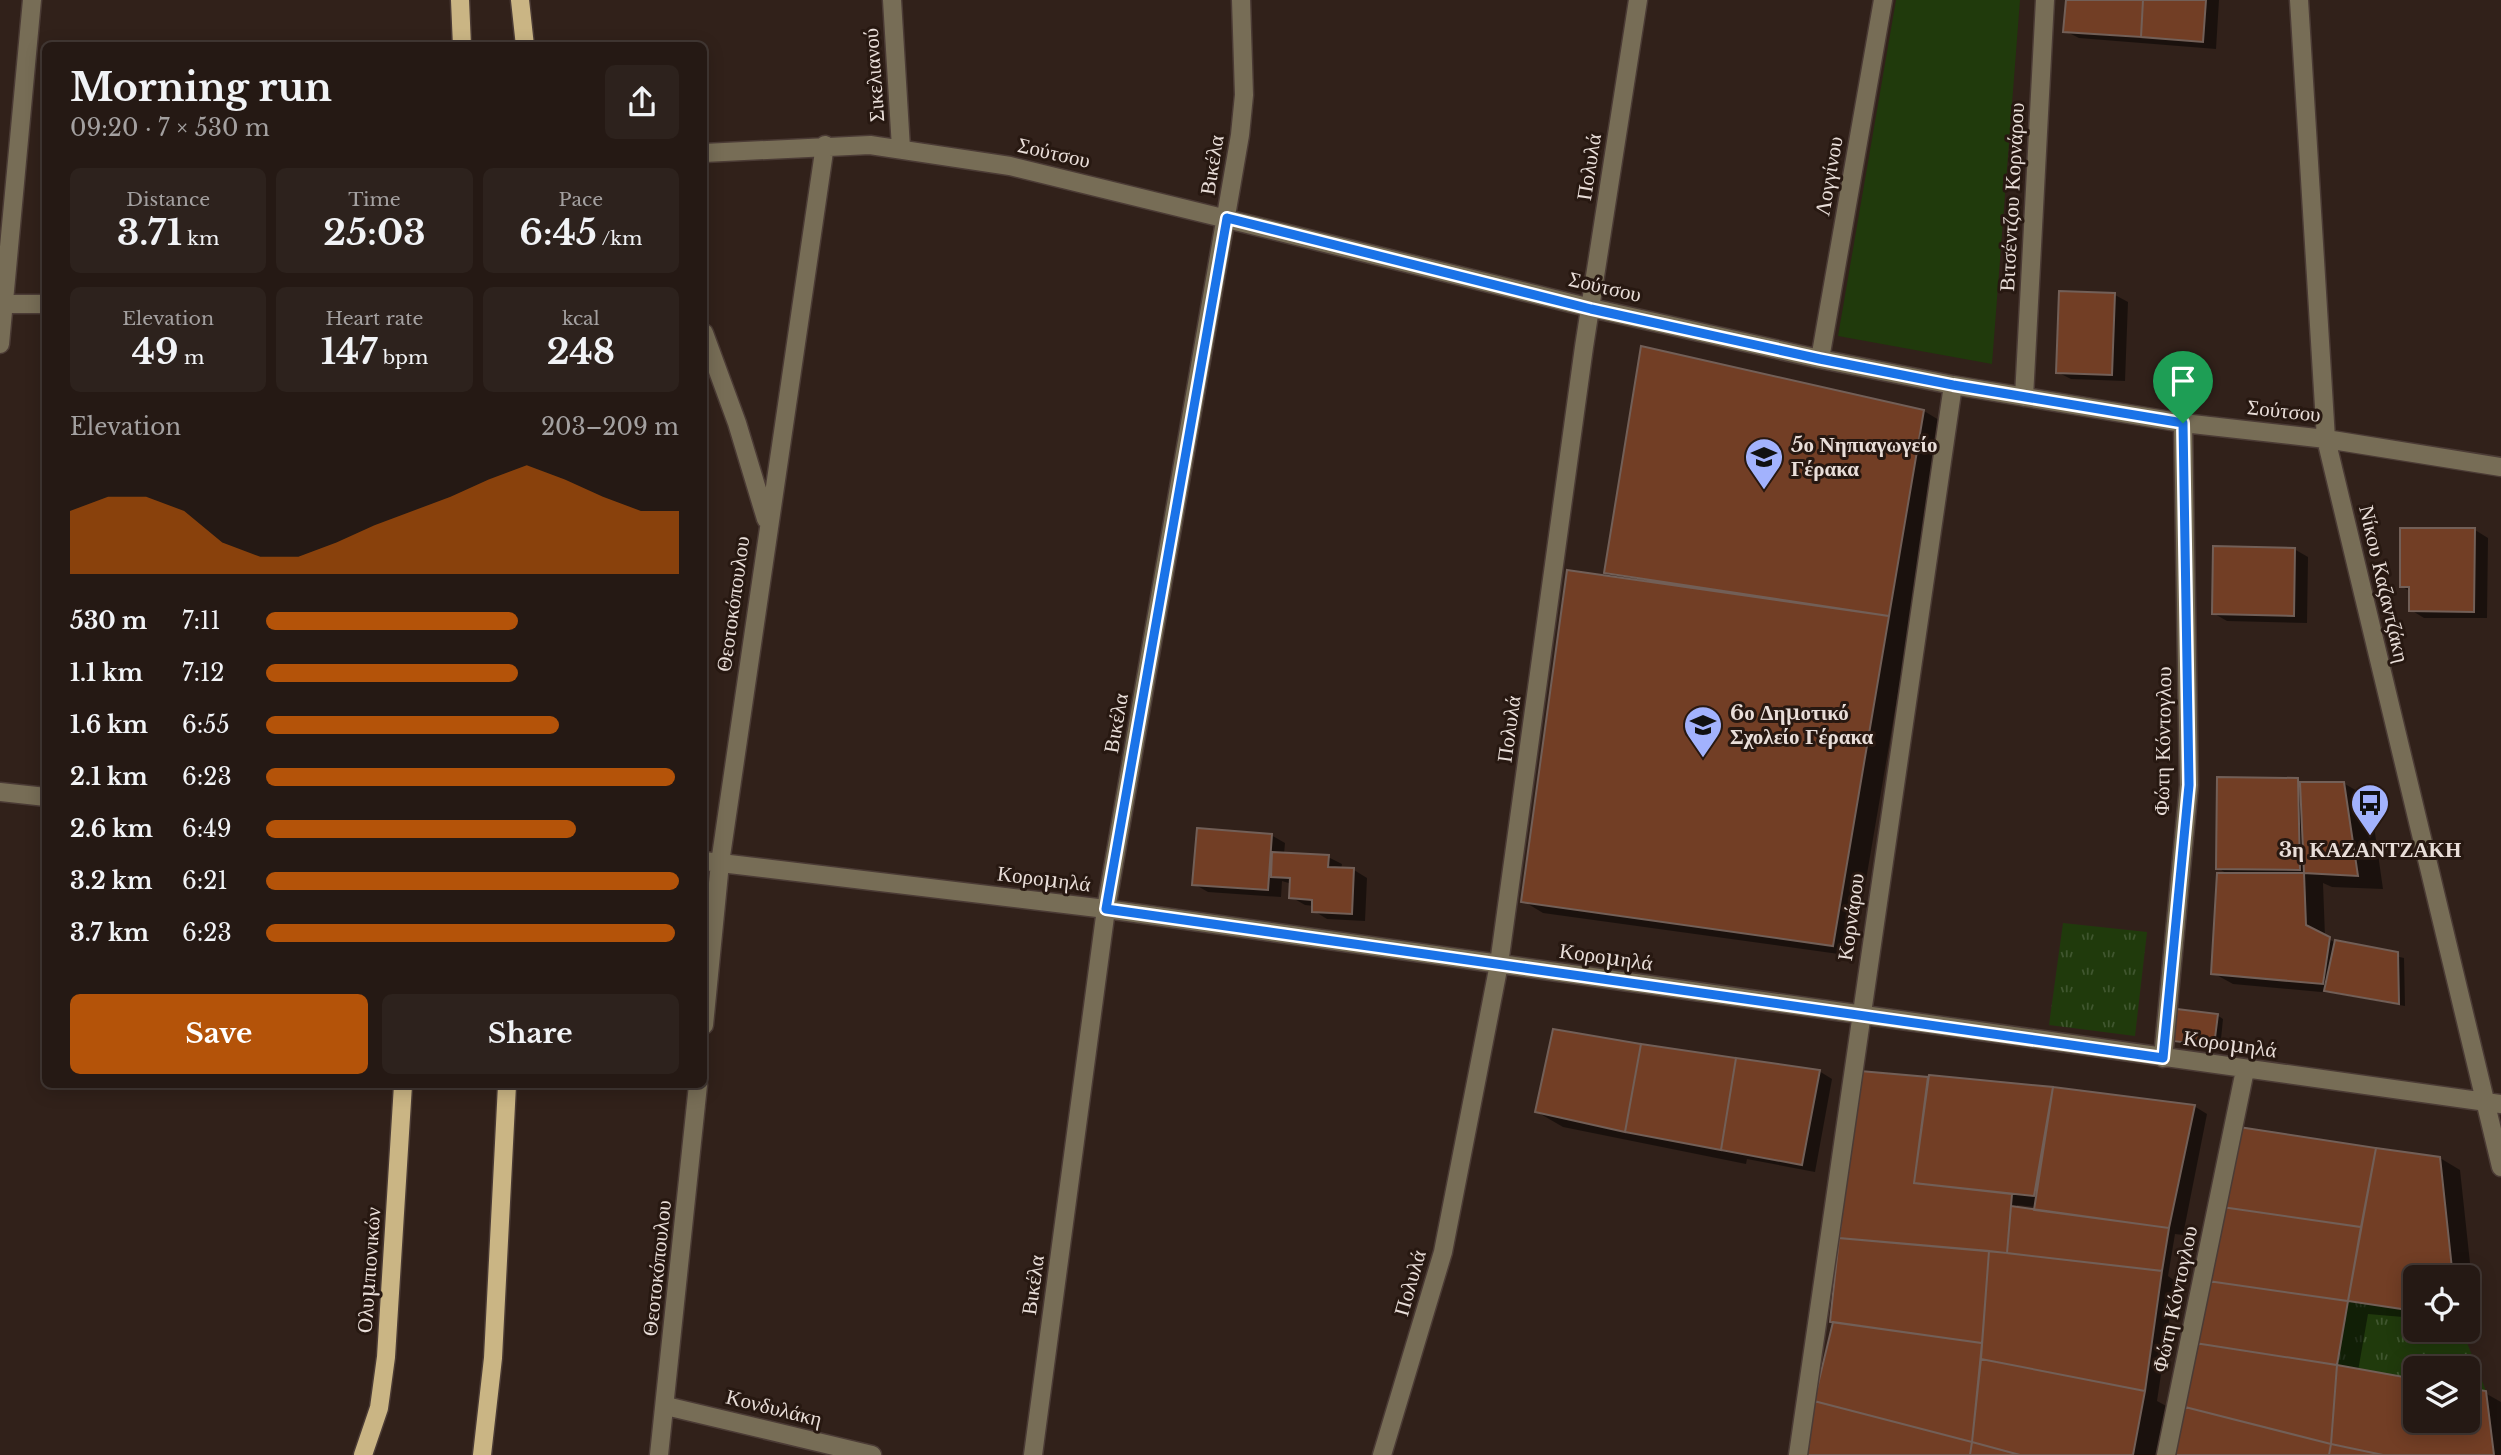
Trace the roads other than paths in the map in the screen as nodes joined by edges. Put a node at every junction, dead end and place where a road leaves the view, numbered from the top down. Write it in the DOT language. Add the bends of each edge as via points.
graph roads {
  1 [pos="32,0"];
  2 [pos="460,0"];
  3 [pos="520,0"];
  4 [pos="892,0"];
  5 [pos="1241,0"];
  6 [pos="1638,0"];
  7 [pos="1883,0"];
  8 [pos="2045,0"];
  9 [pos="2299,0"];
  10 [pos="462,42"];
  11 [pos="525,42"];
  12 [pos="825,145"];
  13 [pos="901,148"];
  14 [pos="707,153"];
  15 [pos="1227,218"];
  16 [pos="2,304"];
  17 [pos="42,304"];
  18 [pos="1591,309"];
  19 [pos="707,341"];
  20 [pos="0,344"];
  21 [pos="1820,359"];
  22 [pos="1953,385"];
  23 [pos="2024,397"];
  24 [pos="2183,423"];
  25 [pos="2326,439"];
  26 [pos="2501,467"];
  27 [pos="767,523"];
  28 [pos="0,792"];
  29 [pos="42,797"];
  30 [pos="712,862"];
  31 [pos="1106,909"];
  32 [pos="707,964"];
  33 [pos="1499,964"];
  34 [pos="1862,1016"];
  35 [pos="2163,1058"];
  36 [pos="2245,1070"];
  37 [pos="403,1088"];
  38 [pos="507,1088"];
  39 [pos="698,1088"];
  40 [pos="2493,1103"];
  41 [pos="2501,1167"];
  42 [pos="666,1406"];
  43 [pos="363,1455"];
  44 [pos="482,1455"];
  45 [pos="659,1455"];
  46 [pos="872,1455"];
  47 [pos="1032,1455"];
  48 [pos="1382,1455"];
  49 [pos="1798,1455"];
  50 [pos="2166,1455"];
  1 -- 16 [label="street"];
  2 -- 10 [label="main road"];
  3 -- 11 [label="main road"];
  4 -- 13 [label="street, Σικελιανού"];
  5 -- 15 [label="street, Βικέλα" via="1243,105"];
  6 -- 18 [label="street, Πολυλά"];
  7 -- 21 [label="street, Λογγίνου"];
  8 -- 23 [label="street, Βιτσέντζου Κορνάρου"];
  9 -- 25 [label="street, Νίκου Καζαντζάκη"];
  12 -- 13 [label="street, Σούτσου"];
  12 -- 14 [label="street, Σούτσου"];
  12 -- 27 [label="street, Θεοτοκόπουλου"];
  13 -- 15 [label="street, Σούτσου" via="1010,166"];
  15 -- 18 [label="street, Σούτσου"];
  15 -- 31 [label="street, Βικέλα"];
  16 -- 17 [label="street"];
  16 -- 20 [label="street"];
  18 -- 21 [label="street, Σούτσου"];
  18 -- 33 [label="street, Πολυλά"];
  19 -- 27 [label="street, Θεοτοκόπουλου"];
  21 -- 22 [label="street, Σούτσου"];
  22 -- 23 [label="street, Σούτσου"];
  22 -- 34 [label="street, Κορνάρου"];
  23 -- 24 [label="street, Σούτσου"];
  24 -- 25 [label="street, Σούτσου"];
  24 -- 35 [label="street, Φώτη Κόντογλου" via="2189,785"];
  25 -- 26 [label="street, Σούτσου"];
  25 -- 40 [label="street, Νίκου Καζαντζάκη"];
  27 -- 30 [label="street, Θεοτοκόπουλου"];
  28 -- 29 [label="street"];
  30 -- 31 [label="street, Κορομηλά"];
  30 -- 32 [label="street, Θεοτοκόπουλου"];
  31 -- 33 [label="street, Κορομηλά"];
  31 -- 47 [label="street, Βικέλα"];
  33 -- 34 [label="street, Κορομηλά"];
  33 -- 48 [label="street, Πολυλά" via="1443,1252"];
  34 -- 35 [label="street, Κορομηλά"];
  34 -- 49 [label="street, Κορνάρου"];
  35 -- 36 [label="street, Κορομηλά"];
  36 -- 40 [label="street, Κορομηλά"];
  36 -- 50 [label="street, Φώτη Κόντογλου"];
  37 -- 43 [label="main road, Ολυμπιονικών" via="386,1357 379,1408"];
  38 -- 44 [label="main road" via="493,1358"];
  39 -- 42 [label="street, Θεοτοκόπουλου"];
  40 -- 41 [label="street, Νίκου Καζαντζάκη"];
  42 -- 45 [label="street, Θεοτοκόπουλου"];
  42 -- 46 [label="street, Κονδυλάκη"];
}
